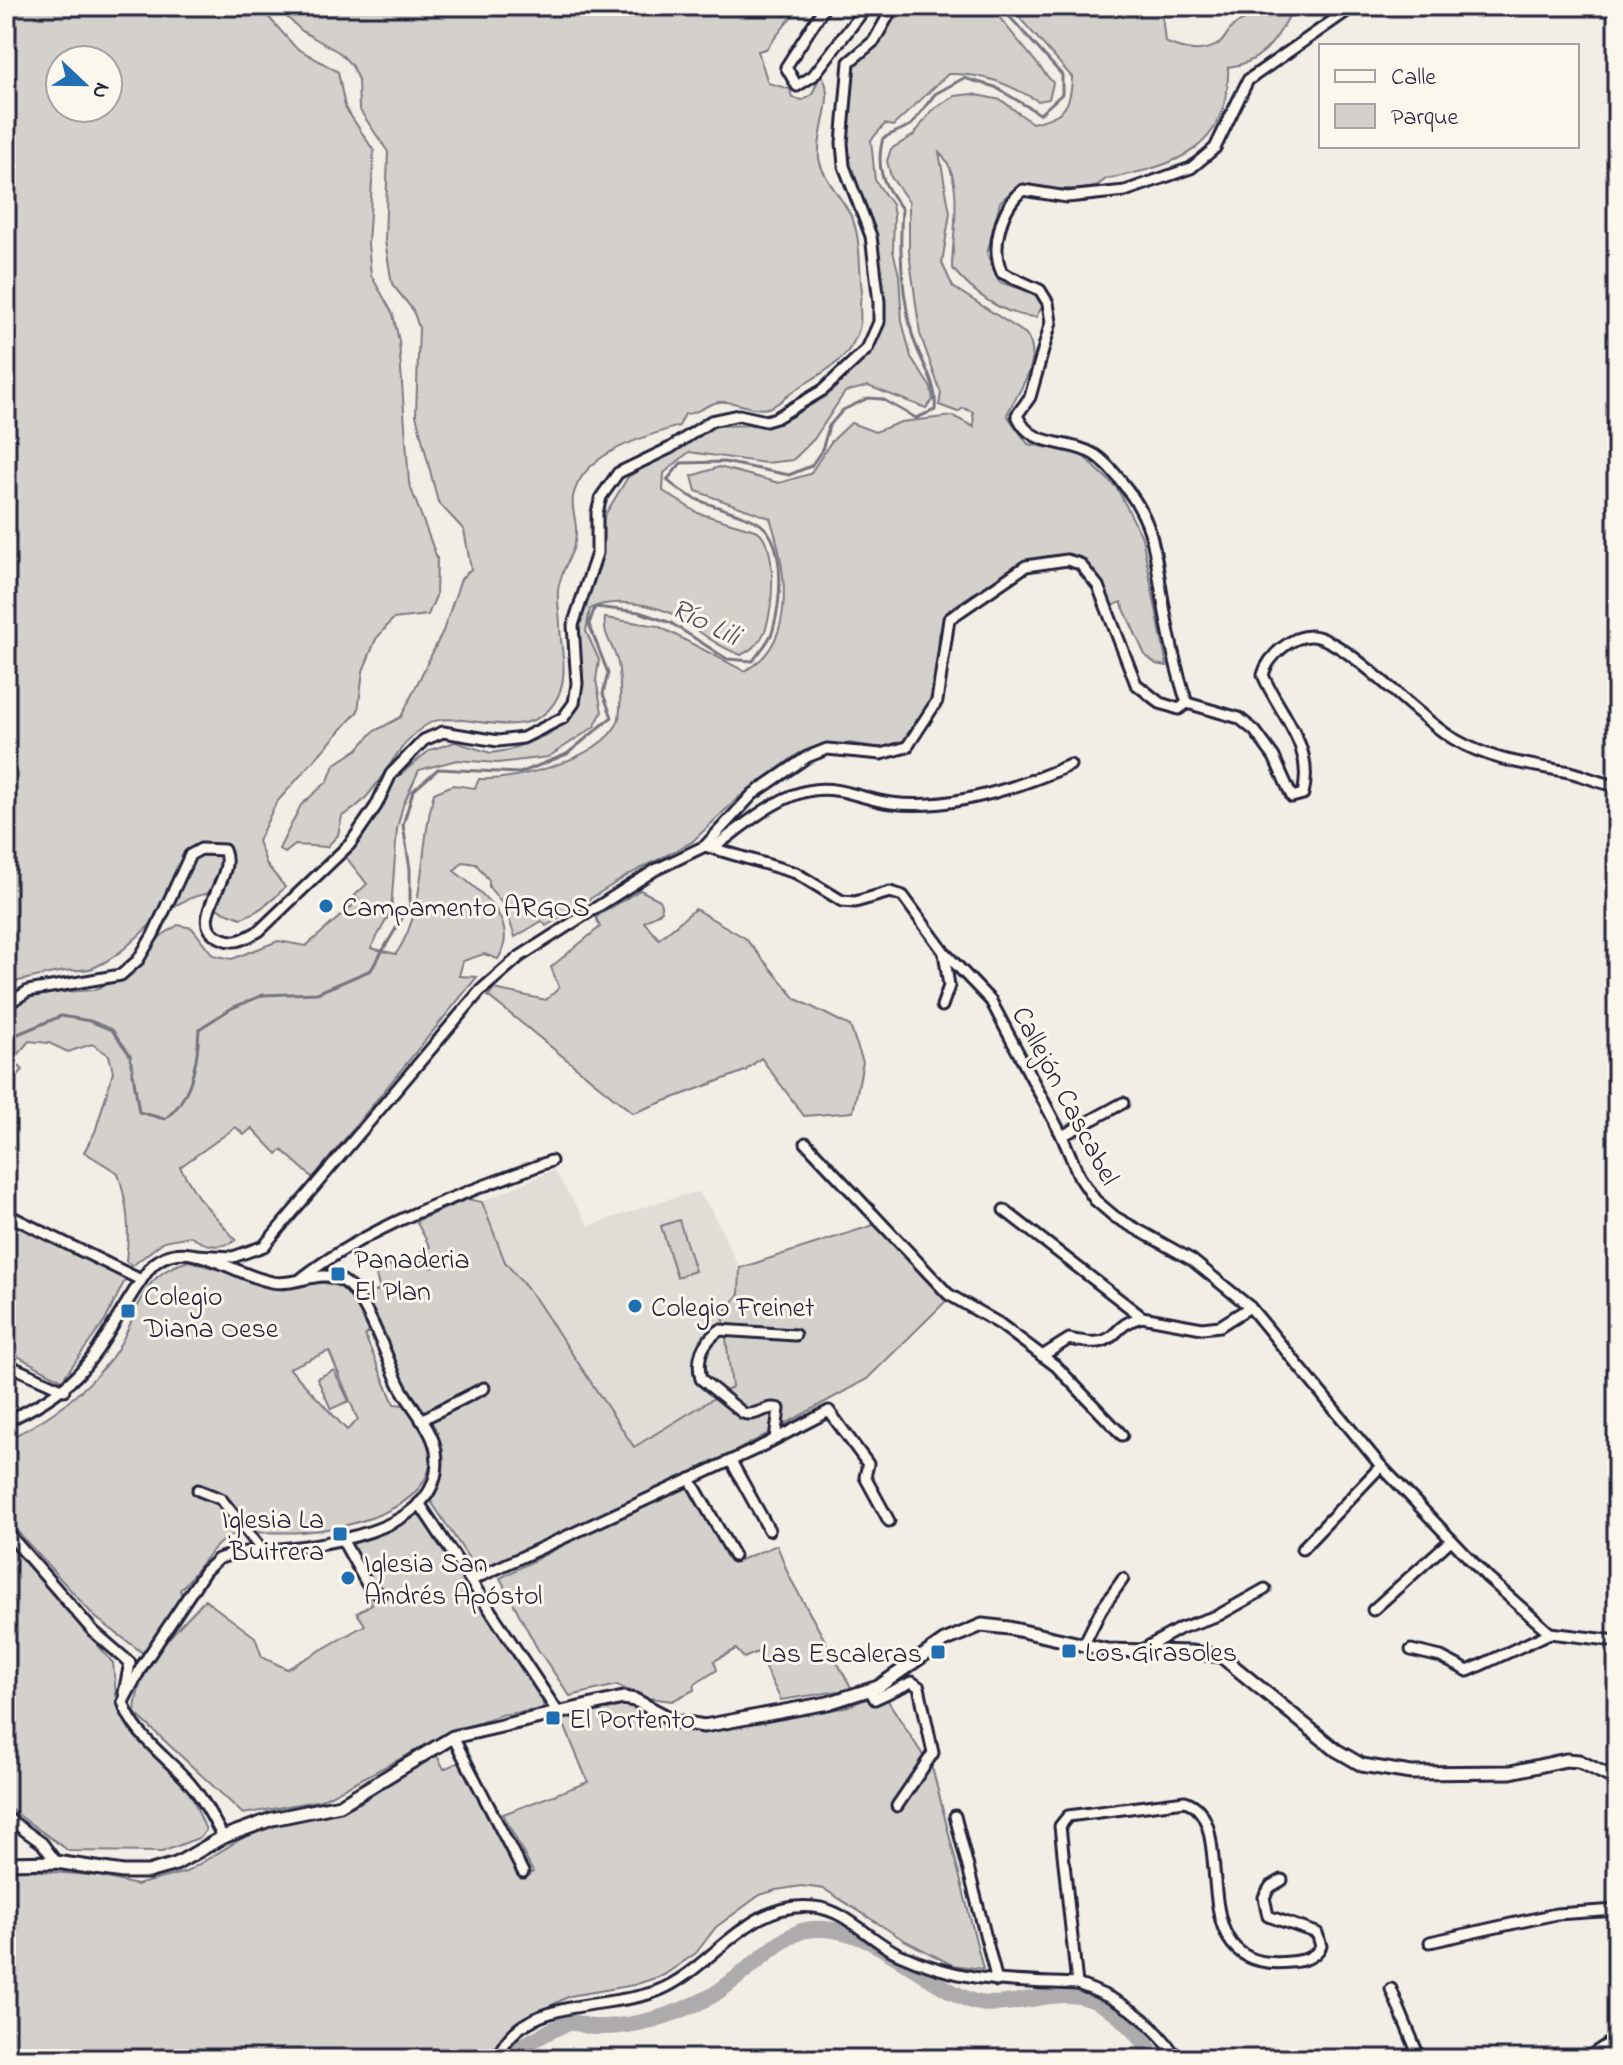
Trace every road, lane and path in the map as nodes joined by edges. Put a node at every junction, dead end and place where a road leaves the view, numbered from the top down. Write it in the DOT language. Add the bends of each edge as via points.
graph roads {
  1 [pos="825,6"];
  2 [pos="867,6"];
  3 [pos="882,6"];
  4 [pos="1354,6"];
  5 [pos="1187,703"];
  6 [pos="1070,765"];
  7 [pos="1617,786"];
  8 [pos="709,847"];
  9 [pos="944,952"];
  10 [pos="6,1005"];
  11 [pos="942,1006"];
  12 [pos="1123,1103"];
  13 [pos="1062,1136"];
  14 [pos="806,1143"];
  15 [pos="551,1161"];
  16 [pos="1004,1210"];
  17 [pos="6,1214"];
  18 [pos="195,1255"];
  19 [pos="141,1280"];
  20 [pos="299,1280"];
  21 [pos="1250,1307"];
  22 [pos="1142,1317"];
  23 [pos="795,1335"];
  24 [pos="1042,1356"];
  25 [pos="6,1364"];
  26 [pos="484,1388"];
  27 [pos="64,1390"];
  28 [pos="421,1420"];
  29 [pos="6,1421"];
  30 [pos="1122,1435"];
  31 [pos="775,1439"];
  32 [pos="731,1461"];
  33 [pos="1381,1466"];
  34 [pos="690,1479"];
  35 [pos="198,1490"];
  36 [pos="419,1503"];
  37 [pos="889,1521"];
  38 [pos="769,1530"];
  39 [pos="6,1531"];
  40 [pos="1451,1540"];
  41 [pos="343,1541"];
  42 [pos="1302,1549"];
  43 [pos="262,1550"];
  44 [pos="734,1556"];
  45 [pos="1123,1579"];
  46 [pos="472,1580"];
  47 [pos="1265,1589"];
  48 [pos="381,1595"];
  49 [pos="1373,1610"];
  50 [pos="1550,1633"];
  51 [pos="1617,1641"];
  52 [pos="1083,1646"];
  53 [pos="1411,1650"];
  54 [pos="1137,1652"];
  55 [pos="870,1690"];
  56 [pos="123,1702"];
  57 [pos="559,1714"];
  58 [pos="453,1737"];
  59 [pos="1617,1780"];
  60 [pos="897,1806"];
  61 [pos="955,1816"];
  62 [pos="6,1817"];
  63 [pos="223,1837"];
  64 [pos="56,1862"];
  65 [pos="6,1863"];
  66 [pos="523,1872"];
  67 [pos="1282,1880"];
  68 [pos="1617,1910"];
  69 [pos="1430,1942"];
  70 [pos="997,1981"];
  71 [pos="1077,1984"];
  72 [pos="1391,1989"];
  73 [pos="1617,2038"];
  74 [pos="1587,2057"];
  75 [pos="497,2059"];
  76 [pos="1177,2059"];
  77 [pos="1420,2059"];
  78 [pos="1604,2059"];
  1 -- 2 [label="street" via="786,67 797,86 813,76"];
  3 -- 10 [label="street" via="888,16 885,27 849,62 842,143 850,187 864,214 875,259 875,337 847,369 798,407 766,421 739,415 711,421 618,473 608,484 597,513 597,553 573,625 574,703 563,718 523,738 498,741 443,732 424,740 391,774 350,844 259,931 244,939 230,942 215,936 207,924 228,856 224,850 201,849 190,855 146,948 121,975 28,991"];
  4 -- 5 [label="street" via="1248,80 1215,148 1191,168 1125,191 1067,197 1023,190 1007,210 999,233 1002,273 1040,290 1051,322 1030,397 1017,415 1020,424 1044,442 1097,456 1149,523 1174,665"];
  5 -- 7 [label="street" via="1239,718 1255,731 1274,757 1286,792 1298,798 1306,784 1301,741 1263,675 1274,654 1313,636 1340,648 1411,709 1476,751"];
  5 -- 8 [label="street" via="1169,708 1136,684 1098,586 1080,564 1067,560 1026,566 949,619 937,701 907,747 881,754 827,749 807,757 753,794"];
  6 -- 8 [label="street" via="1027,783 960,799 907,804 837,789 810,790 777,804"];
  8 -- 9 [label="street, Callejón Cascabel" via="796,873 842,901 890,892 903,896"];
  8 -- 18 [label="street" via="655,870 519,957 480,991 264,1246 233,1257"];
  9 -- 11 [label="street" via="949,986"];
  9 -- 13 [label="street, Callejón Cascabel" via="991,1001"];
  12 -- 13 [label="street"];
  13 -- 21 [label="street, Callejón Cascabel" via="1095,1200 1192,1260"];
  14 -- 24 [label="street" via="948,1294"];
  15 -- 20 [label="street" via="344,1248"];
  16 -- 22 [label="street"];
  17 -- 19 [label="street"];
  18 -- 19 [label="street" via="164,1255"];
  18 -- 20 [label="street" via="272,1282"];
  19 -- 27 [label="street" via="99,1351"];
  20 -- 28 [label="street" via="324,1275 347,1283"];
  21 -- 22 [label="street" via="1211,1327"];
  21 -- 33 [label="street, Callejón Cascabel"];
  22 -- 24 [label="street" via="1104,1342 1069,1339"];
  23 -- 31 [label="street" via="720,1330 699,1354 701,1379 743,1413 779,1409"];
  24 -- 30 [label="street" via="1080,1387"];
  25 -- 27 [label="street"];
  26 -- 28 [label="street"];
  27 -- 29 [label="street"];
  28 -- 36 [label="street" via="436,1451 430,1485"];
  31 -- 32 [label="street"];
  31 -- 37 [label="street" via="829,1411 868,1464 865,1477"];
  32 -- 34 [label="street"];
  32 -- 38 [label="street"];
  33 -- 40 [label="street, Callejón Cascabel"];
  33 -- 42 [label="street"];
  34 -- 44 [label="street"];
  34 -- 46 [label="street"];
  35 -- 43 [label="street" via="221,1499"];
  36 -- 41 [label="street" via="387,1526"];
  36 -- 46 [label="street"];
  39 -- 56 [label="street" via="93,1631 130,1663"];
  40 -- 49 [label="street"];
  40 -- 50 [label="street, Callejón Cascabel"];
  41 -- 43 [label="street"];
  41 -- 48 [label="street" via="367,1584"];
  43 -- 56 [label="street" via="218,1559 205,1571"];
  45 -- 52 [label="street"];
  46 -- 57 [label="street"];
  47 -- 54 [label="street"];
  50 -- 51 [label="street"];
  50 -- 53 [label="street" via="1468,1671 1431,1653"];
  52 -- 54 [label="street"];
  52 -- 55 [label="street" via="982,1625 944,1641"];
  54 -- 59 [label="street" via="1221,1656 1336,1750 1362,1765 1411,1773 1511,1772 1579,1761"];
  55 -- 57 [label="street" via="704,1726 675,1721 623,1698"];
  55 -- 60 [label="street" via="875,1699 912,1682 919,1687 933,1753"];
  56 -- 63 [label="street" via="146,1739 199,1795"];
  57 -- 58 [label="street"];
  58 -- 63 [label="street" via="340,1805 272,1819"];
  58 -- 66 [label="street"];
  61 -- 70 [label="street"];
  62 -- 64 [label="street" via="42,1843"];
  63 -- 64 [label="street" via="176,1864 148,1872"];
  64 -- 65 [label="street"];
  67 -- 71 [label="street" via="1264,1897 1268,1916 1317,1933 1321,1946 1311,1958 1290,1962 1246,1958 1235,1948 1216,1908 1214,1852 1195,1804 1068,1816 1060,1826"];
  68 -- 69 [label="street" via="1556,1914"];
  70 -- 71 [label="street"];
  70 -- 75 [label="street" via="953,1976 894,1952 836,1913 800,1906 753,1921 673,1985 569,2006 517,2030"];
  71 -- 76 [label="street" via="1141,2016"];
  72 -- 77 [label="street"];
  73 -- 74 [label="street"];
  74 -- 78 [label="street"];
}
